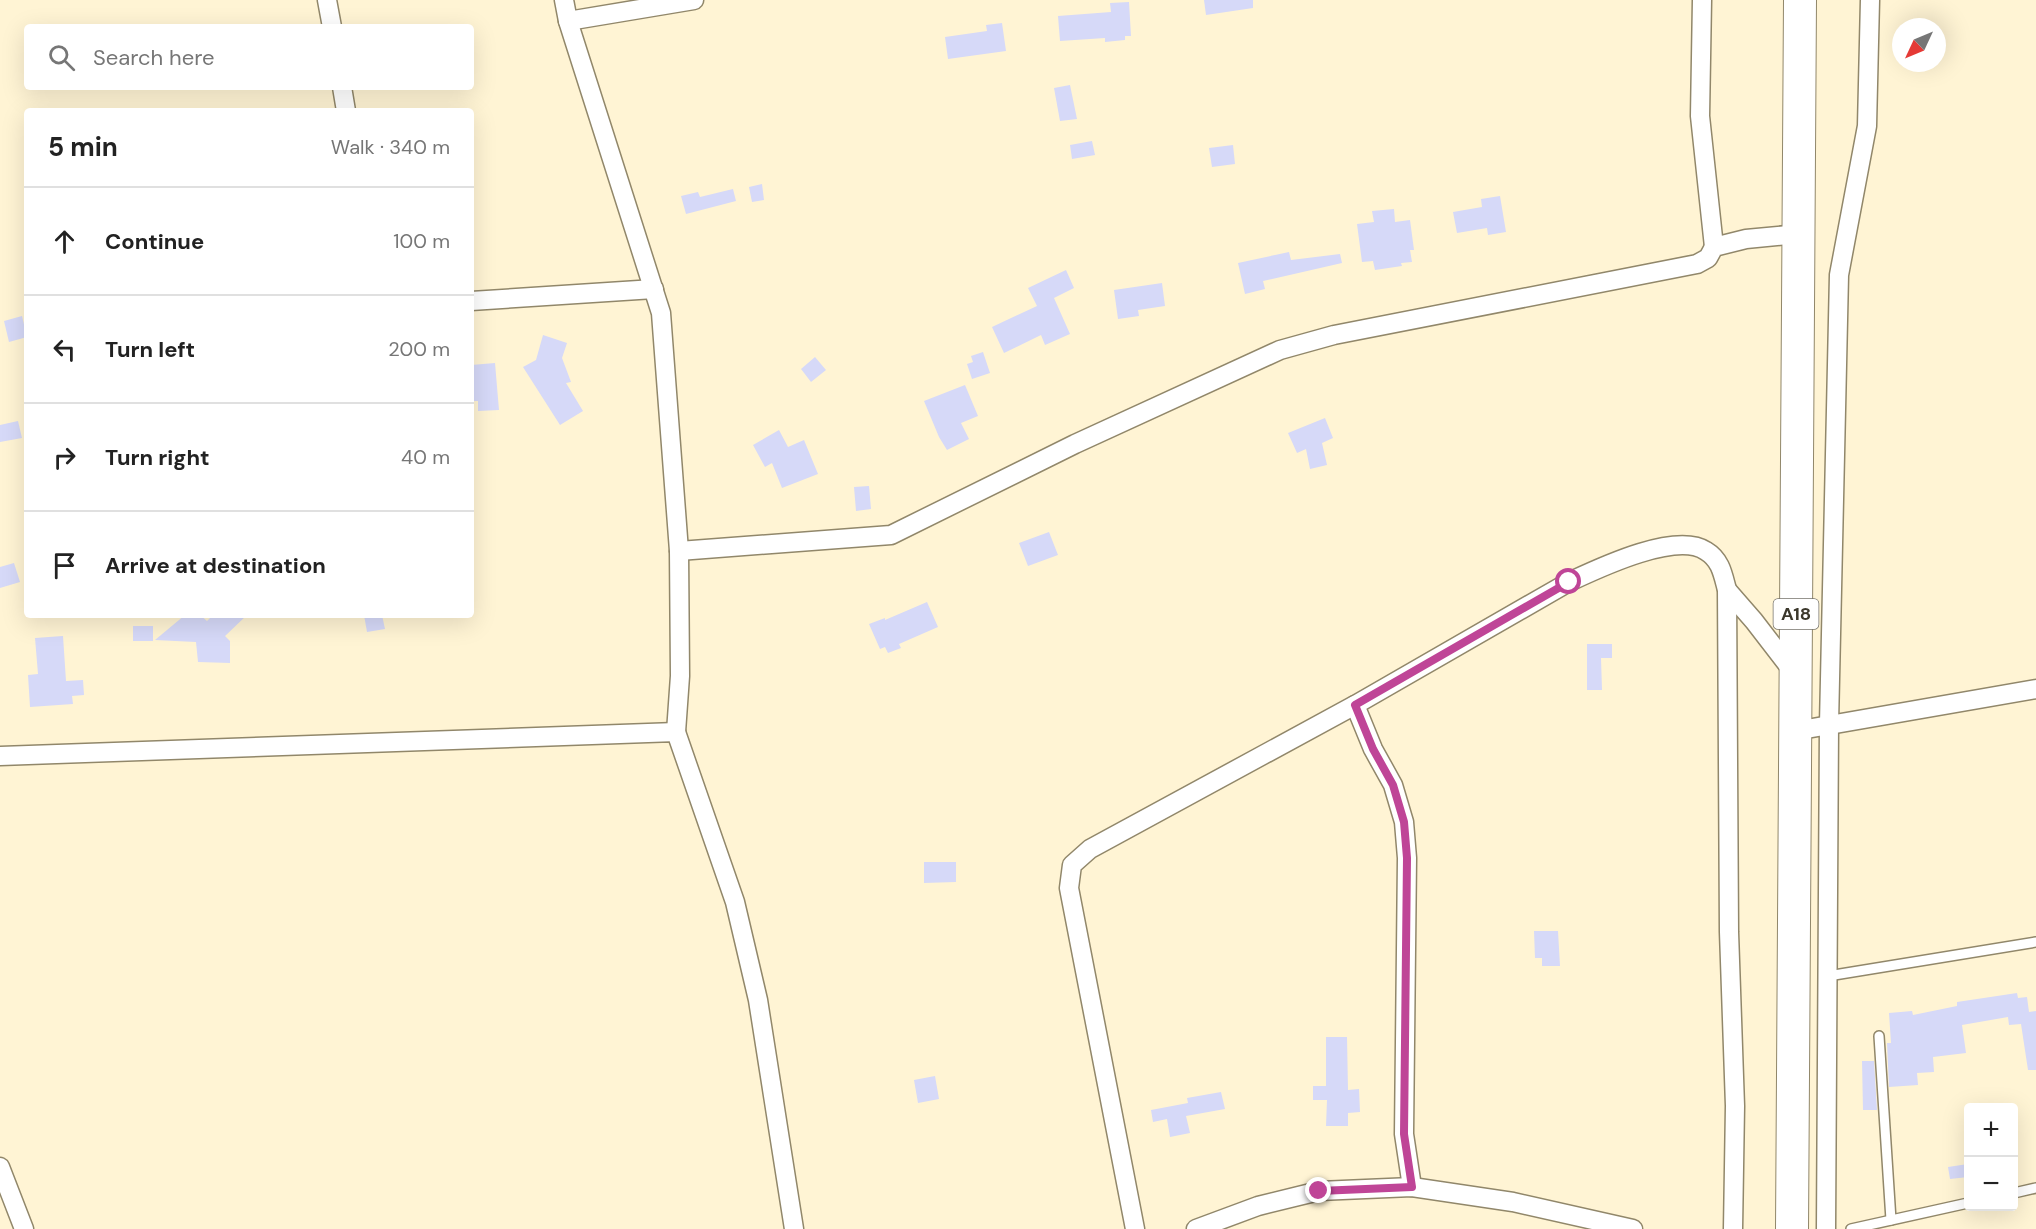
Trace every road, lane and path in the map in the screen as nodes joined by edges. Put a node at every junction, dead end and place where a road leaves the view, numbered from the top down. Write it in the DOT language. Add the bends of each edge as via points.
graph roads {
  1 [pos="327,0"];
  2 [pos="564,0"];
  3 [pos="694,0"];
  4 [pos="1702,0"];
  5 [pos="1800,0"];
  6 [pos="1870,0"];
  7 [pos="568,21"];
  8 [pos="331,24"];
  9 [pos="342,90"];
  10 [pos="346,108"];
  11 [pos="1797,234"];
  12 [pos="1714,247"];
  13 [pos="654,289"];
  14 [pos="474,301"];
  15 [pos="679,551"];
  16 [pos="1727,590"];
  17 [pos="1796,675"];
  18 [pos="2036,689"];
  19 [pos="1355,705"];
  20 [pos="1829,724"];
  21 [pos="1795,731"];
  22 [pos="676,732"];
  23 [pos="0,756"];
  24 [pos="2036,942"];
  25 [pos="1828,976"];
  26 [pos="1879,1036"];
  27 [pos="0,1167"];
  28 [pos="1412,1187"];
  29 [pos="2036,1188"];
  30 [pos="2018,1192"];
  31 [pos="1964,1204"];
  32 [pos="1891,1220"];
  33 [pos="24,1229"];
  34 [pos="794,1229"];
  35 [pos="1135,1229"];
  36 [pos="1196,1229"];
  37 [pos="1633,1229"];
  38 [pos="1733,1229"];
  39 [pos="1792,1229"];
  40 [pos="1826,1229"];
  41 [pos="1851,1229"];
  1 -- 8 [label="street"];
  2 -- 7 [label="street"];
  3 -- 7 [label="street"];
  4 -- 12 [label="street" via="1700,116"];
  5 -- 11 [label="highway, A18"];
  6 -- 20 [label="street" via="1867,126 1839,275"];
  7 -- 13 [label="street"];
  9 -- 10 [label="street"];
  11 -- 12 [label="street"];
  11 -- 17 [label="highway, A18"];
  12 -- 15 [label="street" via="1697,264 1334,335 1280,350 891,535"];
  13 -- 14 [label="street"];
  13 -- 15 [label="street" via="661,313"];
  15 -- 22 [label="street" via="680,676"];
  16 -- 17 [label="street"];
  16 -- 19 [label="street" via="1721,566 1705,550 1678,546 1639,551 1569,582"];
  16 -- 38 [label="street"];
  17 -- 21 [label="highway, A18"];
  18 -- 20 [label="street"];
  19 -- 28 [label="street" via="1393,785 1404,822 1404,1134"];
  19 -- 35 [label="street" via="1090,849 1072,865 1069,888"];
  20 -- 21 [label="street"];
  20 -- 25 [label="street"];
  21 -- 39 [label="highway, A18"];
  22 -- 23 [label="street"];
  22 -- 34 [label="street" via="735,902 758,1000"];
  24 -- 25 [label="lane"];
  25 -- 40 [label="street"];
  26 -- 32 [label="lane"];
  27 -- 33 [label="street"];
  28 -- 36 [label="street" via="1319,1191 1258,1206"];
  28 -- 37 [label="street" via="1513,1202"];
  29 -- 30 [label="lane"];
  31 -- 32 [label="lane"];
  32 -- 41 [label="lane"];
}
